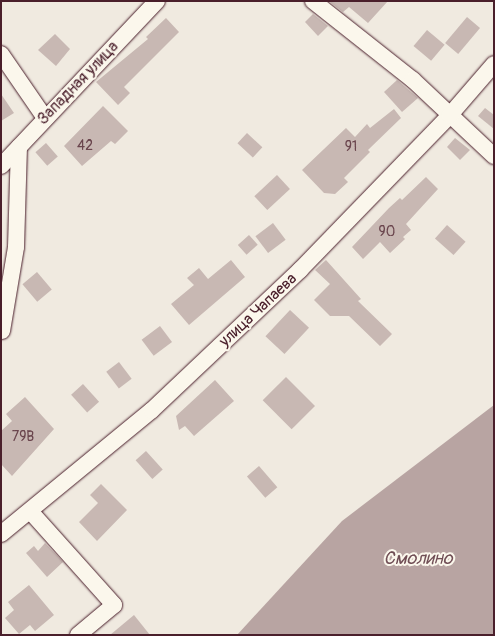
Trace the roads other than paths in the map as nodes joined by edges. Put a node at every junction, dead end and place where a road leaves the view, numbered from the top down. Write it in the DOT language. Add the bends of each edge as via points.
graph roads {
  1 [pos="157,1"];
  2 [pos="312,1"];
  3 [pos="1,54"];
  4 [pos="494,64"];
  5 [pos="450,115"];
  6 [pos="45,118"];
  7 [pos="20,147"];
  8 [pos="494,156"];
  9 [pos="1,166"];
  10 [pos="2,331"];
  11 [pos="30,511"];
  12 [pos="1,534"];
  13 [pos="78,635"];
  1 -- 6 [label="street, Западная улица"];
  2 -- 5 [label="street" via="413,80"];
  3 -- 6 [label="street"];
  4 -- 5 [label="street, улица Чапаева"];
  5 -- 8 [label="street"];
  5 -- 11 [label="street, улица Чапаева" via="300,270 152,410"];
  6 -- 7 [label="street, Западная улица"];
  7 -- 9 [label="street, Западная улица"];
  7 -- 10 [label="street" via="16,247"];
  11 -- 12 [label="street, улица Чапаева"];
  11 -- 13 [label="street" via="114,605"];
}
